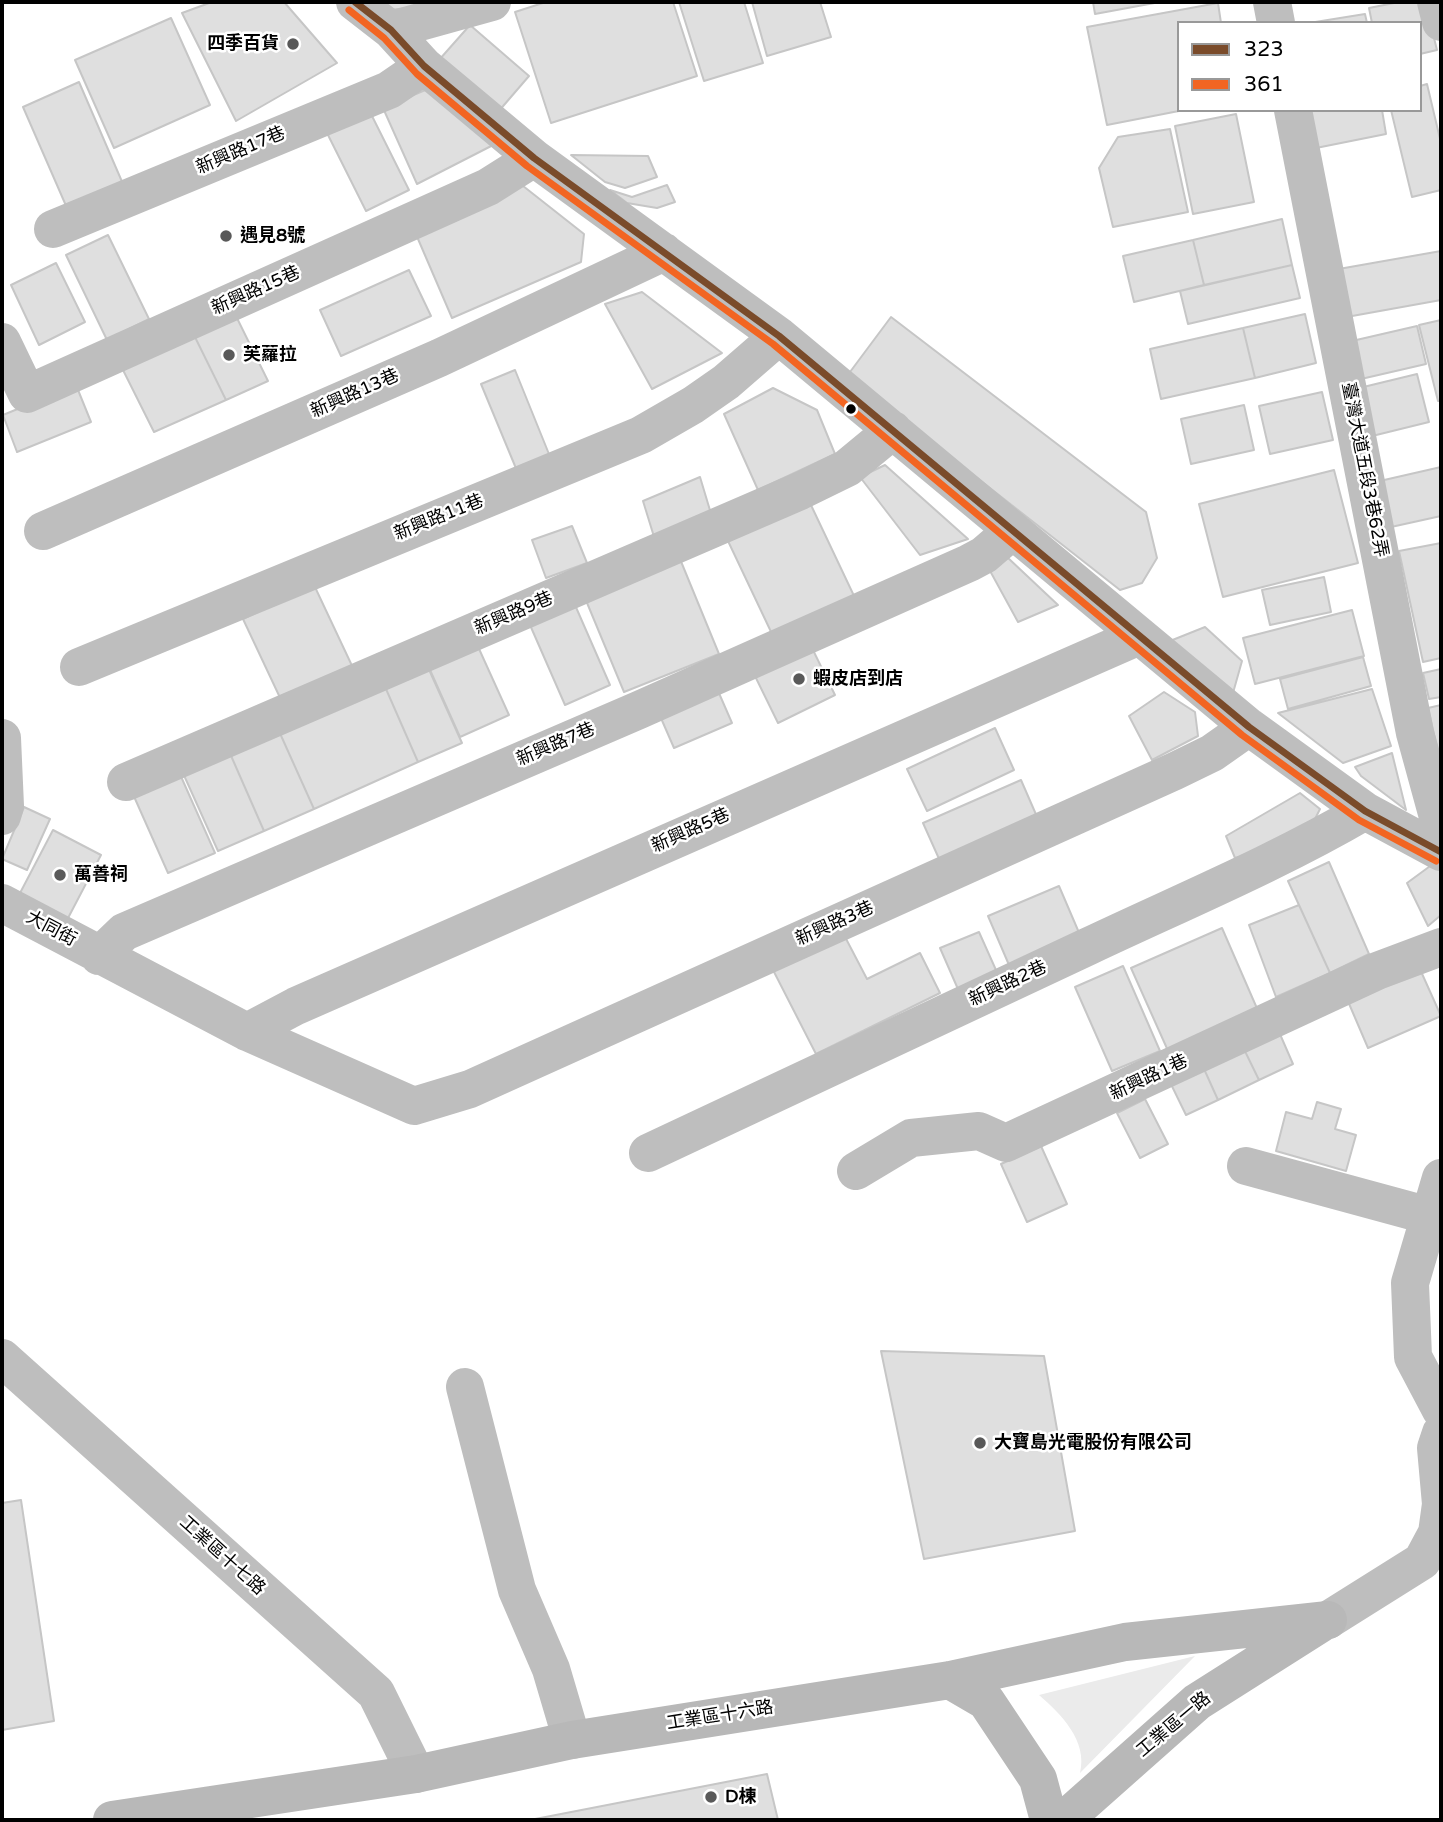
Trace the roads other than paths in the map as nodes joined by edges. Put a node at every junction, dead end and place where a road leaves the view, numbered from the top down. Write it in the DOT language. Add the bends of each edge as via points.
graph roads {
  1 [pos="355,2"];
  2 [pos="492,2"];
  3 [pos="1272,2"];
  4 [pos="1436,2"];
  5 [pos="1276,21"];
  6 [pos="1441,22"];
  7 [pos="391,30"];
  8 [pos="424,66"];
  9 [pos="1293,112"];
  10 [pos="534,158"];
  11 [pos="53,229"];
  12 [pos="664,251"];
  13 [pos="779,336"];
  14 [pos="2,342"];
  15 [pos="893,430"];
  16 [pos="43,531"];
  17 [pos="1012,531"];
  18 [pos="1139,636"];
  19 [pos="79,667"];
  20 [pos="1250,727"];
  21 [pos="2,738"];
  22 [pos="126,782"];
  23 [pos="1365,811"];
  24 [pos="2,816"];
  25 [pos="1441,828"];
  26 [pos="1441,852"];
  27 [pos="2,903"];
  28 [pos="1441,947"];
  29 [pos="99,956"];
  30 [pos="247,1032"];
  31 [pos="414,1106"];
  32 [pos="649,1153"];
  33 [pos="1246,1166"];
  34 [pos="856,1171"];
  35 [pos="1441,1178"];
  36 [pos="1430,1216"];
  37 [pos="2,1358"];
  38 [pos="464,1387"];
  39 [pos="1441,1410"];
  40 [pos="1441,1433"];
  41 [pos="1328,1620"];
  42 [pos="950,1680"];
  43 [pos="572,1740"];
  44 [pos="416,1774"];
  45 [pos="112,1820"];
  46 [pos="1049,1820"];
  47 [pos="1064,1820"];
  1 -- 7 [label="street"];
  2 -- 7 [label="street"];
  3 -- 5 [label="street"];
  4 -- 6 [label="street"];
  7 -- 8 [label="street"];
  8 -- 10 [label="street"];
  8 -- 11 [label="street, 新興路17巷" via="389,90"];
  9 -- 25 [label="street, 臺灣大道五段3巷62弄" via="1415,733"];
  10 -- 12 [label="street"];
  10 -- 14 [label="street, 新興路15巷" via="488,187 27,394"];
  12 -- 13 [label="street"];
  12 -- 16 [label="street, 新興路13巷" via="439,358"];
  13 -- 15 [label="street"];
  13 -- 19 [label="street, 新興路11巷" via="726,382 641,435"];
  15 -- 17 [label="street"];
  15 -- 22 [label="street, 新興路9巷" via="847,468 800,491"];
  17 -- 18 [label="street"];
  17 -- 29 [label="street, 新興路7巷" via="969,562 124,932"];
  18 -- 20 [label="street"];
  18 -- 30 [label="street, 新興路5巷" via="309,1000"];
  20 -- 23 [label="street"];
  20 -- 31 [label="street, 新興路3巷" via="1175,771 470,1089"];
  21 -- 24 [label="street"];
  23 -- 26 [label="street"];
  23 -- 32 [label="street, 新興路2巷" via="1232,881"];
  27 -- 29 [label="street, 大同街"];
  28 -- 34 [label="street, 新興路1巷" via="1377,971 1006,1143 979,1131 911,1138"];
  29 -- 30 [label="street, 大同街"];
  30 -- 31 [label="street, 大同街"];
  33 -- 36 [label="street"];
  35 -- 36 [label="street"];
  36 -- 39 [label="street" via="1409,1283 1413,1357"];
  37 -- 44 [label="street, 工業區十七路" via="376,1693"];
  38 -- 43 [label="street" via="517,1590 551,1669"];
  40 -- 41 [label="street" via="1436,1448 1440,1514 1437,1533 1422,1561"];
  41 -- 42 [label="street, 工業區十六路" via="1125,1642"];
  41 -- 47 [label="street, 工業區一路" via="1198,1702"];
  42 -- 43 [label="street, 工業區十六路"];
  42 -- 46 [label="street" via="986,1701 1038,1779"];
  43 -- 44 [label="street, 工業區十六路"];
  44 -- 45 [label="street, 工業區十六路"];
}
